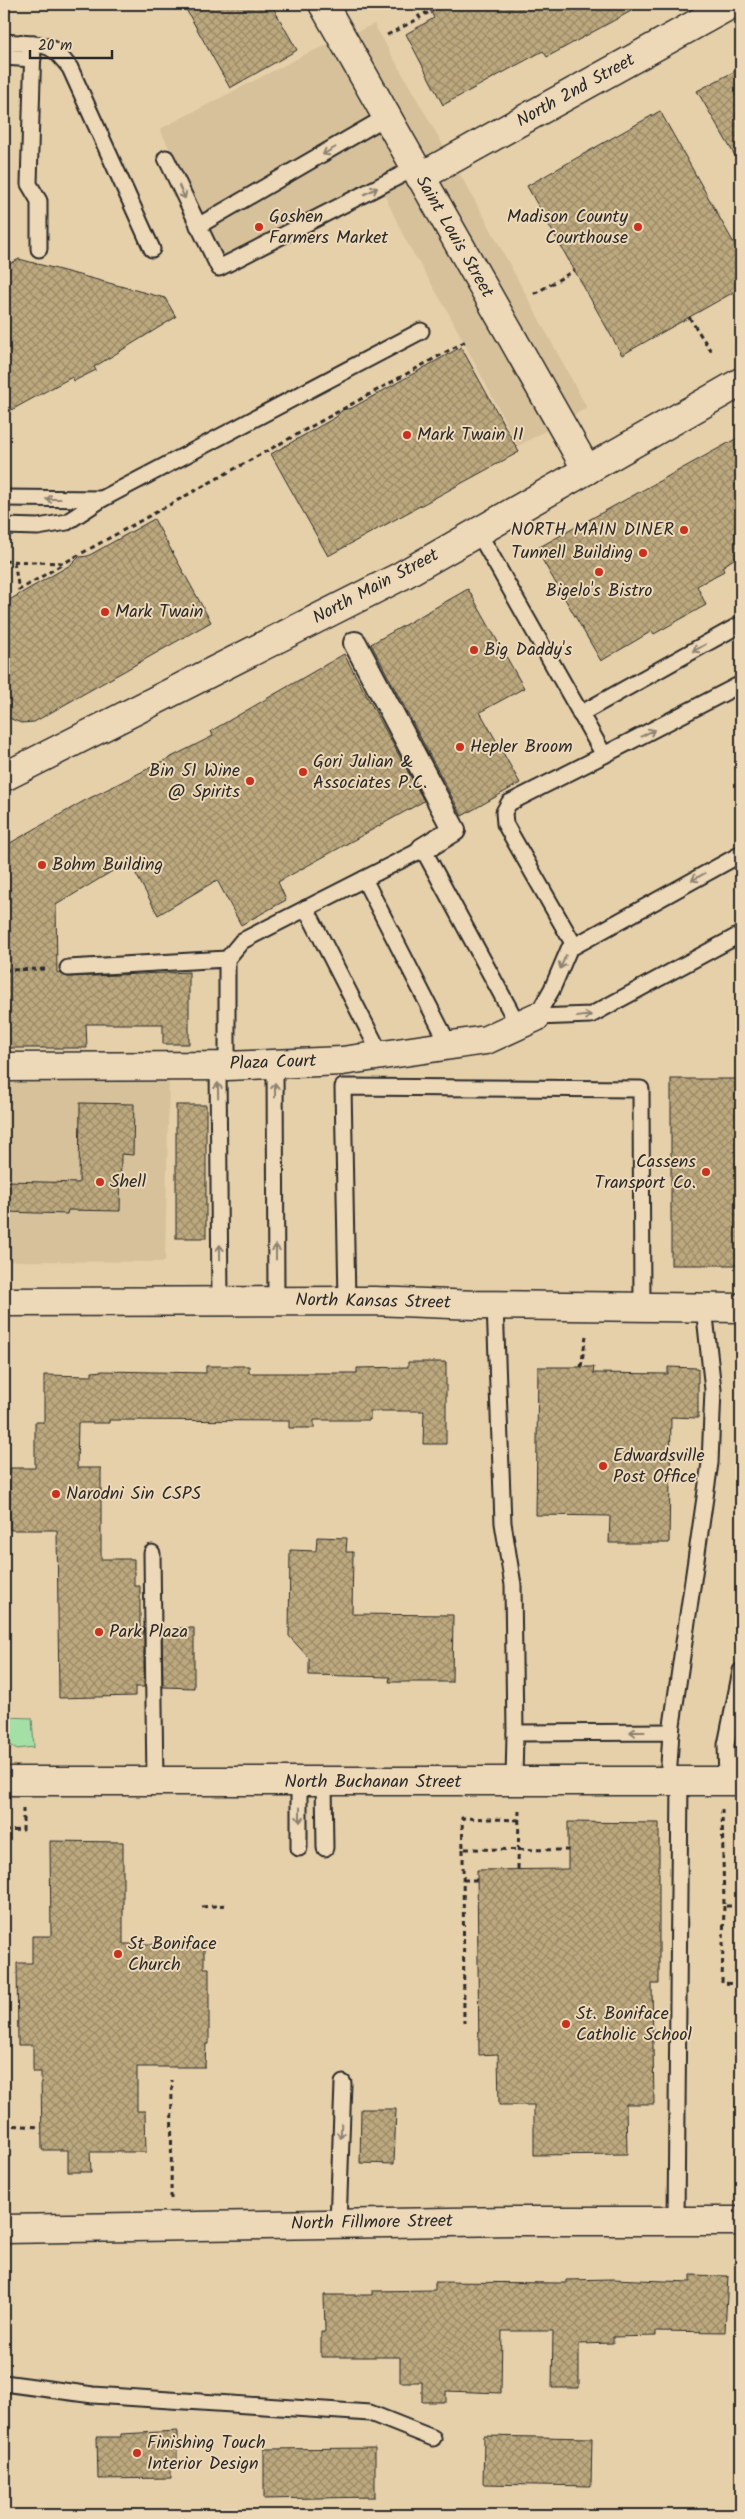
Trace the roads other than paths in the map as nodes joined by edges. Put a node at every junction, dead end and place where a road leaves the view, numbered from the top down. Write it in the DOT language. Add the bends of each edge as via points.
graph roads {
  1 [pos="323,4"];
  2 [pos="732,4"];
  3 [pos="4,42"];
  4 [pos="33,52"];
  5 [pos="4,57"];
  6 [pos="386,117"];
  7 [pos="166,158"];
  8 [pos="417,173"];
  9 [pos="198,226"];
  10 [pos="39,249"];
  11 [pos="152,249"];
  12 [pos="421,331"];
  13 [pos="741,382"];
  14 [pos="587,470"];
  15 [pos="4,498"];
  16 [pos="102,499"];
  17 [pos="4,526"];
  18 [pos="478,532"];
  19 [pos="741,624"];
  20 [pos="355,643"];
  21 [pos="741,684"];
  22 [pos="580,714"];
  23 [pos="604,755"];
  24 [pos="4,777"];
  25 [pos="423,849"];
  26 [pos="741,854"];
  27 [pos="364,880"];
  28 [pos="306,908"];
  29 [pos="741,934"];
  30 [pos="574,945"];
  31 [pos="226,960"];
  32 [pos="68,968"];
  33 [pos="527,1021"];
  34 [pos="448,1045"];
  35 [pos="381,1055"];
  36 [pos="275,1064"];
  37 [pos="222,1065"];
  38 [pos="4,1067"];
  39 [pos="342,1074"];
  40 [pos="220,1301"];
  41 [pos="276,1301"];
  42 [pos="347,1301"];
  43 [pos="4,1302"];
  44 [pos="495,1305"];
  45 [pos="642,1306"];
  46 [pos="704,1307"];
  47 [pos="741,1308"];
  48 [pos="152,1553"];
  49 [pos="741,1671"];
  50 [pos="671,1732"];
  51 [pos="515,1733"];
  52 [pos="674,1781"];
  53 [pos="4,1782"];
  54 [pos="155,1782"];
  55 [pos="312,1782"];
  56 [pos="514,1782"];
  57 [pos="730,1788"];
  58 [pos="300,1848"];
  59 [pos="325,1848"];
  60 [pos="343,2083"];
  61 [pos="676,2221"];
  62 [pos="741,2221"];
  63 [pos="338,2224"];
  64 [pos="4,2229"];
  65 [pos="4,2383"];
  66 [pos="433,2438"];
  1 -- 6 [label="street, Saint Louis Street"];
  2 -- 8 [label="street, North 2nd Street"];
  3 -- 4 [label="lane"];
  4 -- 5 [label="lane"];
  4 -- 10 [label="lane" via="29,184 39,201"];
  4 -- 11 [label="lane" via="46,45 70,68"];
  6 -- 8 [label="street, Saint Louis Street"];
  6 -- 9 [label="lane, one-way"];
  7 -- 9 [label="lane, one-way"];
  9 -- 8 [label="lane, one-way" via="219,268"];
  8 -- 14 [label="street, Saint Louis Street"];
  12 -- 16 [label="lane"];
  13 -- 14 [label="street, North Main Street"];
  14 -- 18 [label="street, North Main Street"];
  16 -- 15 [label="lane, one-way"];
  16 -- 17 [label="lane" via="66,522 38,527"];
  18 -- 22 [label="lane"];
  18 -- 24 [label="street, North Main Street" via="401,576"];
  19 -- 22 [label="lane, one-way"];
  20 -- 25 [label="street" via="454,830"];
  23 -- 21 [label="lane, one-way"];
  22 -- 23 [label="lane"];
  23 -- 30 [label="lane" via="523,794 509,802 504,812 505,824"];
  25 -- 27 [label="lane"];
  25 -- 33 [label="lane"];
  26 -- 30 [label="lane, one-way"];
  27 -- 28 [label="lane"];
  27 -- 34 [label="lane"];
  28 -- 31 [label="lane" via="242,941"];
  28 -- 35 [label="lane"];
  33 -- 29 [label="lane, one-way" via="591,1015"];
  30 -- 33 [label="lane, one-way" via="569,949 552,989"];
  31 -- 32 [label="lane"];
  31 -- 37 [label="lane"];
  33 -- 34 [label="street, Plaza Court" via="486,1040"];
  34 -- 35 [label="street, Plaza Court"];
  35 -- 39 [label="street, Plaza Court"];
  36 -- 37 [label="street, Plaza Court"];
  36 -- 39 [label="street, Plaza Court"];
  41 -- 36 [label="lane, one-way"];
  37 -- 38 [label="street, Plaza Court"];
  40 -- 37 [label="lane, one-way"];
  39 -- 42 [label="lane"];
  39 -- 45 [label="lane" via="641,1089"];
  40 -- 41 [label="street, North Kansas Street"];
  40 -- 43 [label="street, North Kansas Street"];
  41 -- 42 [label="street, North Kansas Street"];
  42 -- 44 [label="street, North Kansas Street"];
  44 -- 45 [label="street, North Kansas Street"];
  44 -- 51 [label="lane" via="503,1523 513,1585"];
  45 -- 46 [label="street, North Kansas Street"];
  46 -- 47 [label="street, North Kansas Street"];
  46 -- 50 [label="lane" via="713,1390 710,1463"];
  48 -- 54 [label="lane"];
  49 -- 57 [label="lane" via="726,1745"];
  50 -- 51 [label="lane, one-way"];
  50 -- 52 [label="lane"];
  51 -- 56 [label="lane"];
  52 -- 56 [label="street, North Buchanan Street"];
  52 -- 57 [label="street, North Buchanan Street"];
  52 -- 61 [label="lane"];
  53 -- 54 [label="street, North Buchanan Street"];
  54 -- 55 [label="street, North Buchanan Street"];
  55 -- 56 [label="street, North Buchanan Street"];
  55 -- 58 [label="lane, one-way"];
  55 -- 59 [label="lane"];
  60 -- 63 [label="lane, one-way"];
  61 -- 62 [label="street, North Fillmore Street"];
  61 -- 63 [label="street, North Fillmore Street"];
  63 -- 64 [label="street, North Fillmore Street"];
  65 -- 66 [label="lane" via="93,2395 370,2413"];
}
